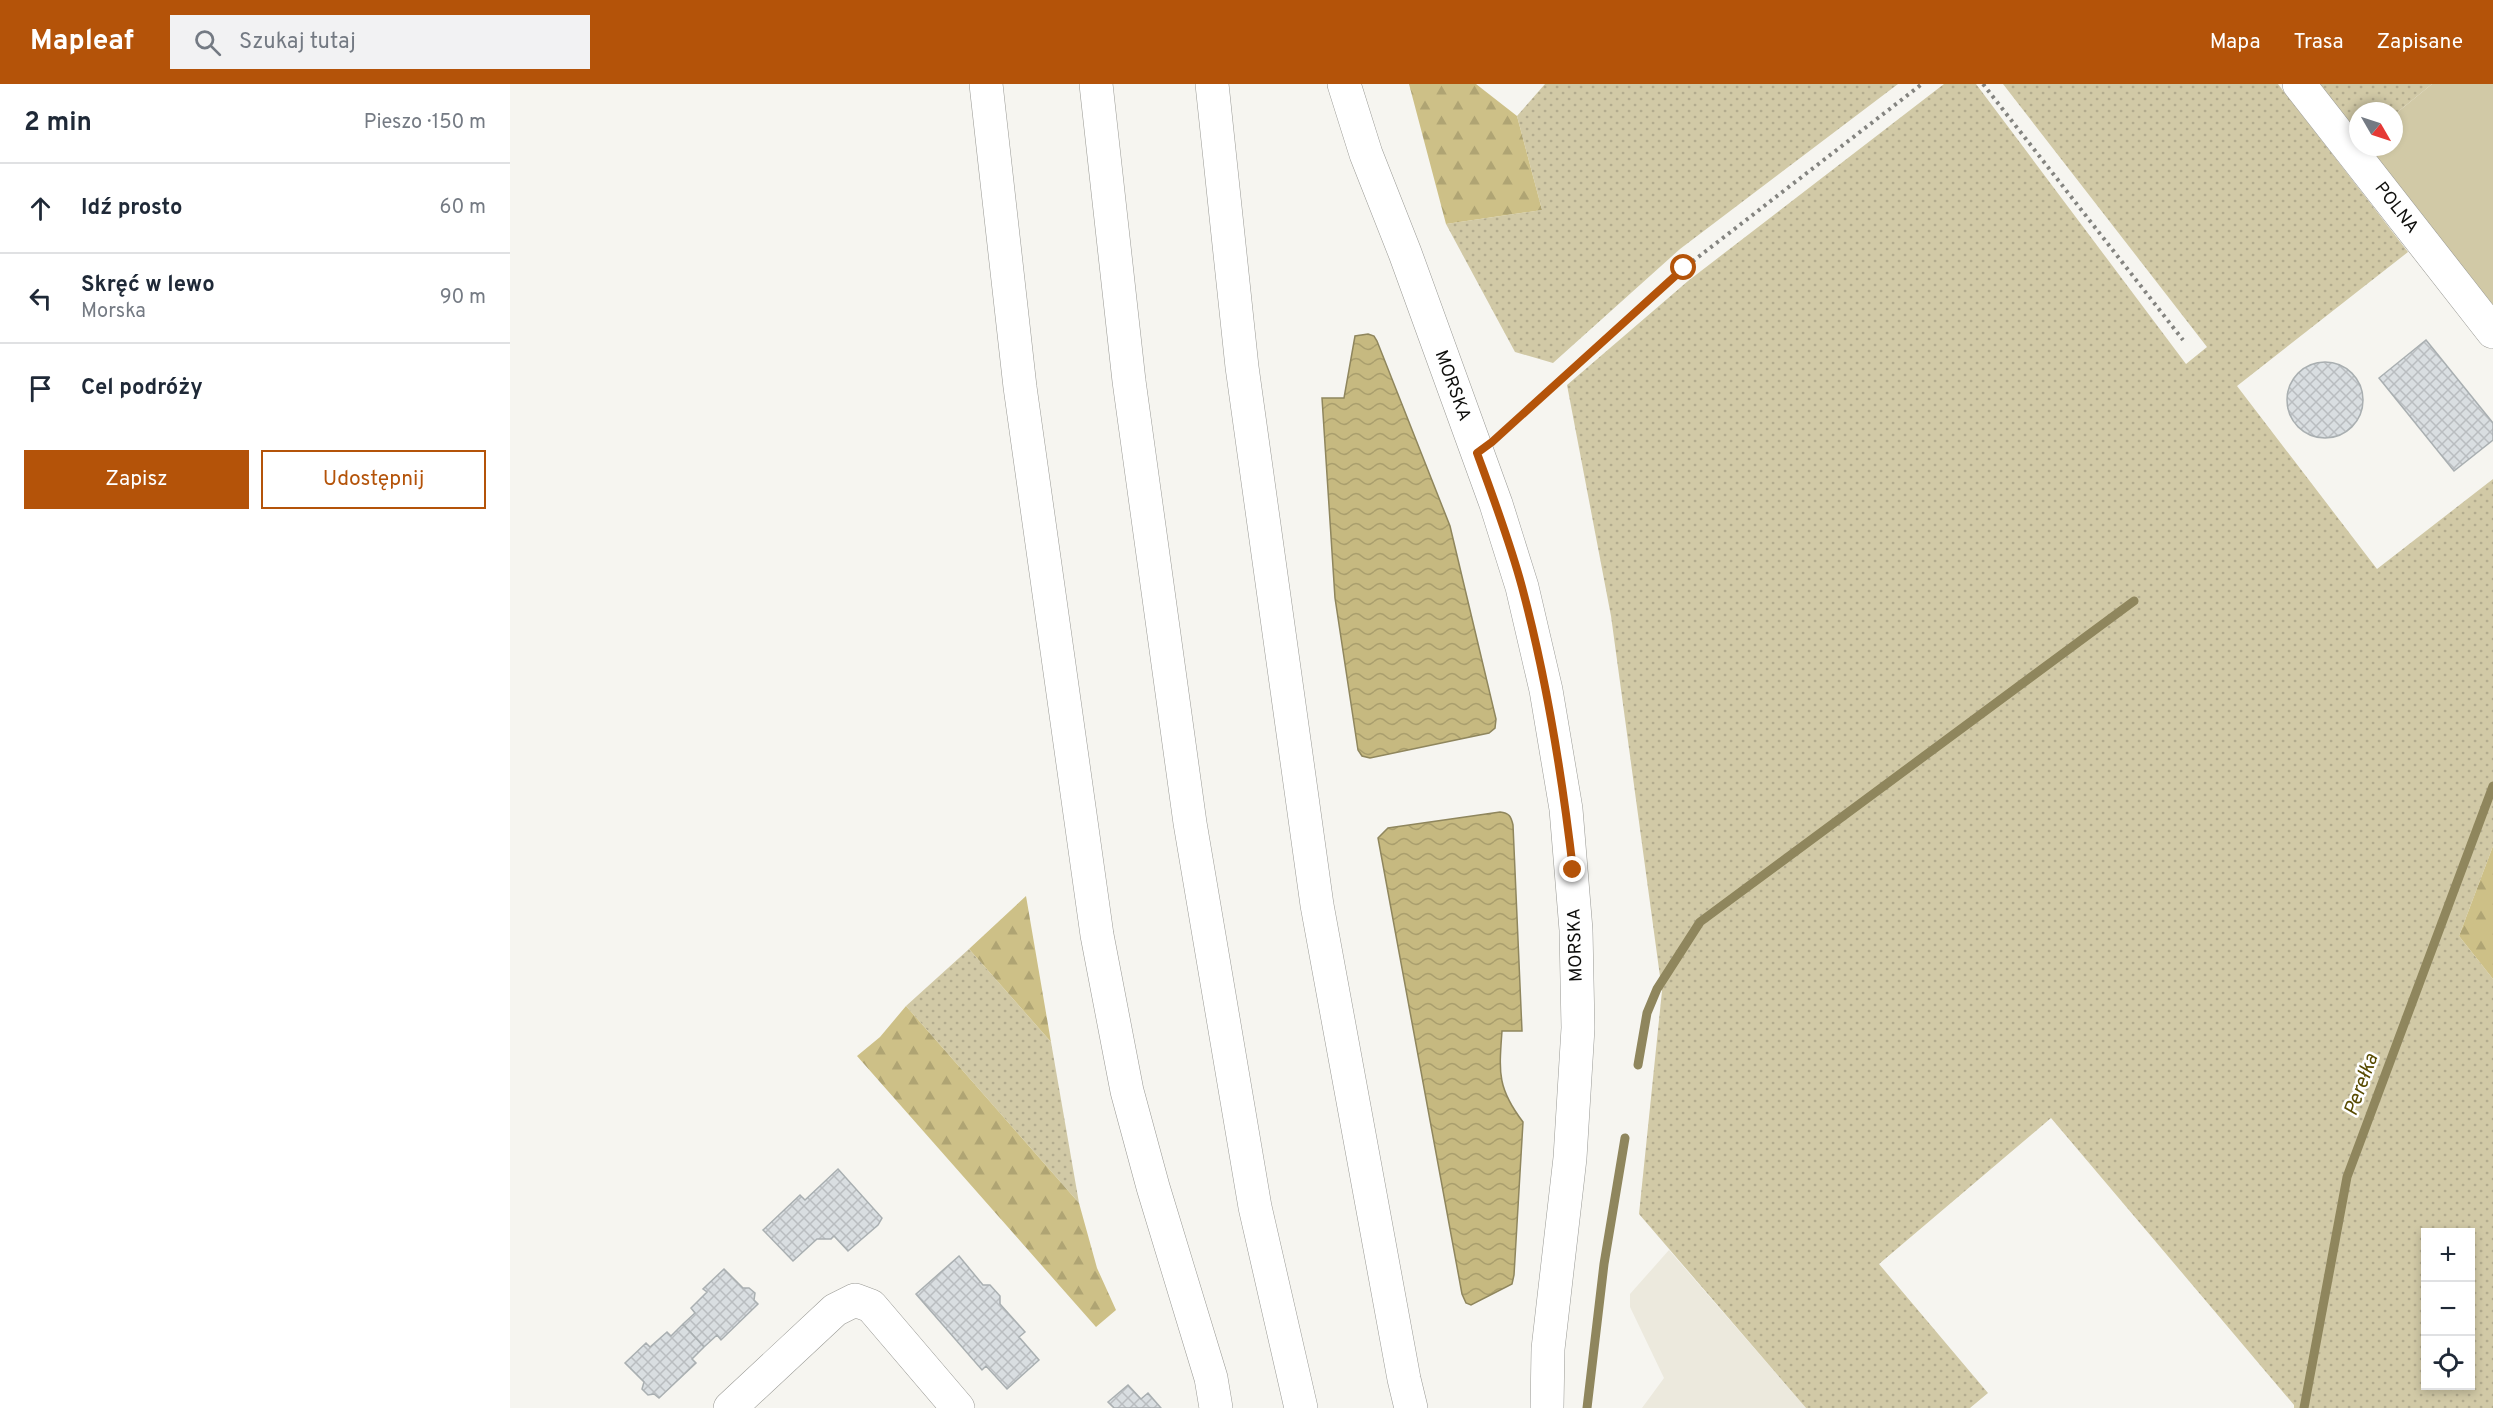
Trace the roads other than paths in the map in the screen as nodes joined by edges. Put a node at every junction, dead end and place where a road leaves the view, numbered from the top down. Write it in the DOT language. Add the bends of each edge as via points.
graph roads {
  1 [pos="986,84"];
  2 [pos="1096,84"];
  3 [pos="1212,84"];
  4 [pos="1344,84"];
  5 [pos="2299,84"];
  6 [pos="2493,332"];
  7 [pos="730,1408"];
  8 [pos="958,1408"];
  9 [pos="1216,1408"];
  10 [pos="1301,1408"];
  11 [pos="1411,1408"];
  12 [pos="1547,1408"];
  1 -- 9 [label="main road" via="1020,387 1097,935 1127,1091"];
  2 -- 10 [label="main road" via="1129,381 1190,823 1255,1207"];
  3 -- 11 [label="main road" via="1242,367 1317,905"];
  4 -- 12 [label="main road, MORSKA" via="1522,587 1546,690 1566,809 1573,870 1578,1028 1570,1158 1548,1349"];
  5 -- 6 [label="main road, POLNA"];
  7 -- 8 [label="main road" via="835,1310 855,1300 871,1306"];
}
